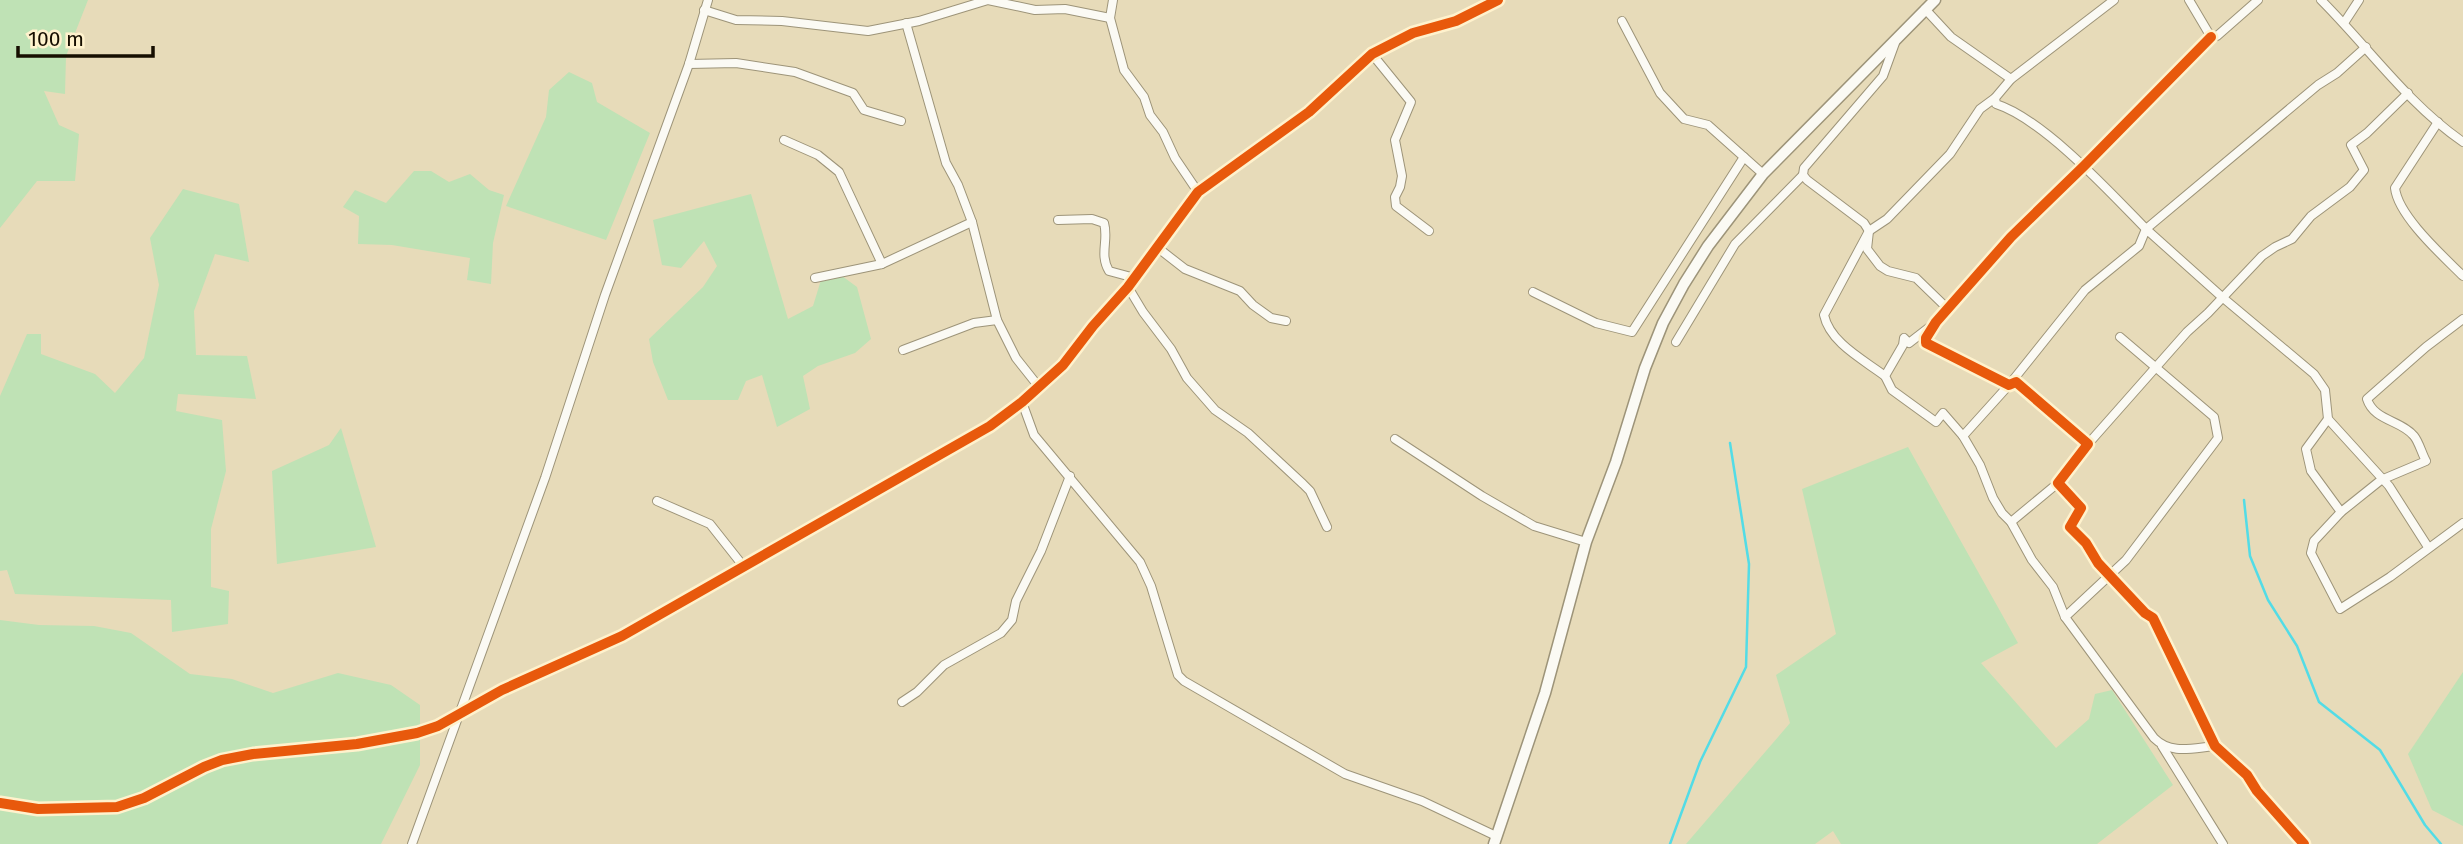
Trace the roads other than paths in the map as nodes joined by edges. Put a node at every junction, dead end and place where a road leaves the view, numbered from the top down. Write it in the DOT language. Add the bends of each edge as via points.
graph roads {
  1 [pos="708,0"];
  2 [pos="988,0"];
  3 [pos="1113,0"];
  4 [pos="1498,0"];
  5 [pos="1935,0"];
  6 [pos="2114,0"];
  7 [pos="2189,0"];
  8 [pos="2258,0"];
  9 [pos="2321,0"];
  10 [pos="2359,0"];
  11 [pos="1925,9"];
  12 [pos="704,10"];
  13 [pos="1110,18"];
  14 [pos="1622,21"];
  15 [pos="906,23"];
  16 [pos="2344,23"];
  17 [pos="2211,37"];
  18 [pos="1895,41"];
  19 [pos="2366,47"];
  20 [pos="1372,54"];
  21 [pos="689,64"];
  22 [pos="2011,79"];
  23 [pos="2408,93"];
  24 [pos="1995,98"];
  25 [pos="901,121"];
  26 [pos="2438,122"];
  27 [pos="784,140"];
  28 [pos="2463,142"];
  29 [pos="1744,157"];
  30 [pos="2084,166"];
  31 [pos="1763,174"];
  32 [pos="1803,175"];
  33 [pos="1198,192"];
  34 [pos="1058,220"];
  35 [pos="972,222"];
  36 [pos="2146,229"];
  37 [pos="1429,231"];
  38 [pos="1869,231"];
  39 [pos="1158,248"];
  40 [pos="882,264"];
  41 [pos="2463,276"];
  42 [pos="815,278"];
  43 [pos="1135,278"];
  44 [pos="1128,287"];
  45 [pos="1533,292"];
  46 [pos="2222,297"];
  47 [pos="1947,308"];
  48 [pos="2463,319"];
  49 [pos="997,320"];
  50 [pos="1286,321"];
  51 [pos="1936,322"];
  52 [pos="2120,337"];
  53 [pos="1676,342"];
  54 [pos="903,350"];
  55 [pos="2156,367"];
  56 [pos="1885,376"];
  57 [pos="2009,385"];
  58 [pos="1039,387"];
  59 [pos="1022,402"];
  60 [pos="2328,419"];
  61 [pos="1963,436"];
  62 [pos="1395,439"];
  63 [pos="2088,444"];
  64 [pos="1070,476"];
  65 [pos="2381,480"];
  66 [pos="2058,483"];
  67 [pos="657,501"];
  68 [pos="2341,512"];
  69 [pos="2011,522"];
  70 [pos="2463,523"];
  71 [pos="1327,527"];
  72 [pos="1586,542"];
  73 [pos="2428,547"];
  74 [pos="744,567"];
  75 [pos="2109,574"];
  76 [pos="2065,617"];
  77 [pos="902,702"];
  78 [pos="460,715"];
  79 [pos="2162,746"];
  80 [pos="2216,746"];
  81 [pos="0,803"];
  82 [pos="1495,840"];
  83 [pos="412,844"];
  84 [pos="2223,844"];
  85 [pos="2305,844"];
  1 -- 12 [label="street"];
  2 -- 13 [label="street"];
  2 -- 15 [label="street"];
  3 -- 13 [label="street"];
  4 -- 20 [label="street"];
  5 -- 11 [label="main road"];
  6 -- 22 [label="street"];
  7 -- 17 [label="street"];
  8 -- 17 [label="street"];
  9 -- 16 [label="street"];
  10 -- 16 [label="street"];
  11 -- 18 [label="main road"];
  11 -- 22 [label="street" via="1951,37"];
  12 -- 15 [label="street" via="736,20 868,31"];
  12 -- 21 [label="street"];
  13 -- 33 [label="street" via="1124,71"];
  14 -- 29 [label="street" via="1660,93 1684,119 1708,125"];
  15 -- 35 [label="street" via="946,163"];
  16 -- 19 [label="street"];
  17 -- 30 [label="street"];
  18 -- 31 [label="main road"];
  18 -- 32 [label="street" via="1883,76 1804,168"];
  19 -- 23 [label="street"];
  19 -- 36 [label="street"];
  20 -- 33 [label="street" via="1309,112"];
  20 -- 37 [label="street" via="1411,102 1395,140 1402,176 1396,206"];
  21 -- 25 [label="street" via="736,63 795,72 853,93 864,110"];
  21 -- 78 [label="street"];
  22 -- 24 [label="street"];
  23 -- 26 [label="street"];
  23 -- 46 [label="street" via="2351,145 2364,170 2350,187 2311,216 2292,239 2263,256"];
  24 -- 30 [label="street" via="1996,104 2039,129"];
  24 -- 38 [label="street" via="1980,109 1950,154 1887,219"];
  26 -- 28 [label="street"];
  26 -- 41 [label="street" via="2395,188 2396,198 2426,239"];
  27 -- 40 [label="street" via="818,155 839,172"];
  29 -- 31 [label="street"];
  29 -- 45 [label="street" via="1632,332 1596,323"];
  30 -- 36 [label="street"];
  30 -- 47 [label="street"];
  31 -- 72 [label="main road" via="1708,247 1663,323"];
  32 -- 38 [label="street"];
  32 -- 53 [label="street" via="1735,244"];
  33 -- 39 [label="street"];
  34 -- 43 [label="street" via="1104,223 1104,262 1109,271"];
  35 -- 40 [label="street"];
  35 -- 49 [label="street"];
  36 -- 46 [label="street"];
  36 -- 57 [label="street" via="2139,246 2085,290"];
  38 -- 47 [label="street" via="1867,249 1880,266 1916,278"];
  38 -- 56 [label="street" via="1824,315 1827,327 1841,342"];
  39 -- 43 [label="street"];
  39 -- 50 [label="street" via="1185,269 1240,291 1271,318"];
  40 -- 42 [label="street"];
  43 -- 44 [label="street"];
  44 -- 58 [label="street"];
  44 -- 71 [label="street" via="1187,378 1215,410 1310,491"];
  46 -- 55 [label="street"];
  46 -- 60 [label="street" via="2314,374 2325,390"];
  47 -- 51 [label="street"];
  48 -- 65 [label="street" via="2367,399 2377,415 2414,435 2426,461"];
  49 -- 54 [label="street" via="974,323"];
  49 -- 58 [label="street" via="1016,358"];
  51 -- 56 [label="street" via="1909,343 1904,338"];
  51 -- 57 [label="street" via="1926,343"];
  52 -- 55 [label="street"];
  55 -- 63 [label="street"];
  55 -- 75 [label="street" via="2214,416 2218,438 2126,560"];
  56 -- 61 [label="street" via="1892,390 1936,422 1943,413"];
  57 -- 61 [label="street"];
  57 -- 63 [label="street" via="2016,382"];
  58 -- 59 [label="street"];
  59 -- 64 [label="street" via="1034,435"];
  59 -- 74 [label="street" via="990,426"];
  60 -- 65 [label="street"];
  60 -- 68 [label="street" via="2306,449 2311,471"];
  61 -- 69 [label="street" via="1993,498"];
  62 -- 72 [label="street" via="1534,526"];
  63 -- 66 [label="street"];
  64 -- 77 [label="street" via="1012,620 1001,633 944,665"];
  64 -- 82 [label="street" via="1140,562 1178,675 1184,681 1345,774 1422,801"];
  65 -- 68 [label="street"];
  65 -- 73 [label="street"];
  66 -- 69 [label="street"];
  66 -- 75 [label="street" via="2081,508 2070,527"];
  67 -- 74 [label="street" via="709,524"];
  68 -- 73 [label="street" via="2314,541 2311,553 2340,609"];
  69 -- 76 [label="street" via="2053,587"];
  70 -- 73 [label="street"];
  72 -- 82 [label="main road" via="1545,693"];
  74 -- 78 [label="street" via="613,641 502,690"];
  75 -- 76 [label="street"];
  75 -- 80 [label="street" via="2154,618"];
  76 -- 79 [label="street"];
  78 -- 81 [label="street" via="417,733 222,760 117,807 38,809"];
  78 -- 83 [label="street"];
  79 -- 80 [label="street"];
  79 -- 84 [label="street"];
  80 -- 85 [label="street" via="2239,766"];
}
